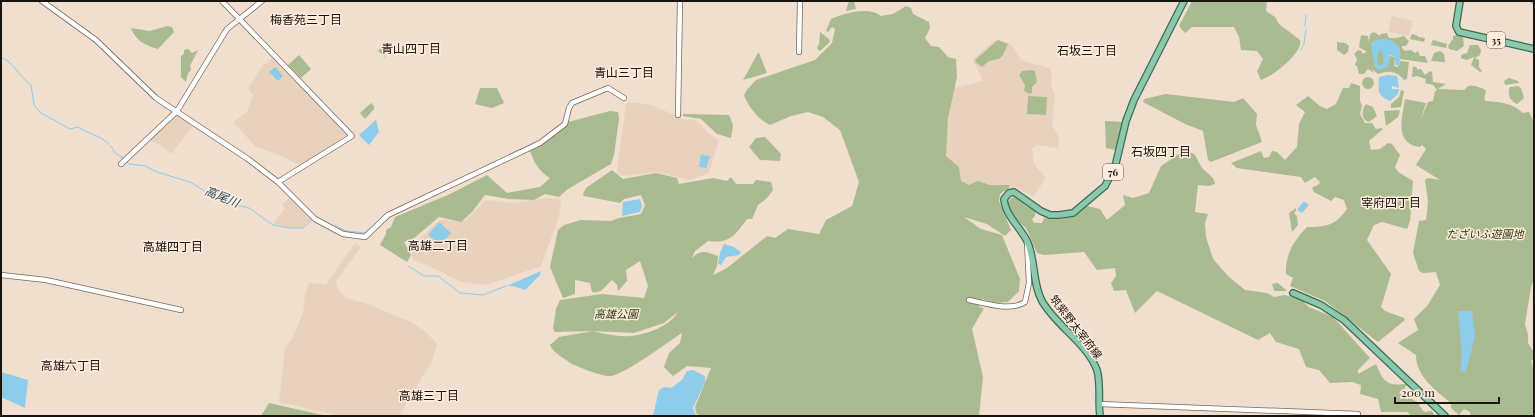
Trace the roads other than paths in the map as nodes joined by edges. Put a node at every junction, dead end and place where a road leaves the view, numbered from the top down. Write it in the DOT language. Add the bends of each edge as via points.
graph roads {
  1 [pos="42,1"];
  2 [pos="222,1"];
  3 [pos="262,1"];
  4 [pos="680,1"];
  5 [pos="800,1"];
  6 [pos="1184,1"];
  7 [pos="1460,1"];
  8 [pos="239,19"];
  9 [pos="1534,49"];
  10 [pos="799,52"];
  11 [pos="624,98"];
  12 [pos="177,111"];
  13 [pos="678,115"];
  14 [pos="121,164"];
  15 [pos="278,182"];
  16 [pos="1027,240"];
  17 [pos="1,275"];
  18 [pos="1293,293"];
  19 [pos="969,300"];
  20 [pos="181,310"];
  21 [pos="1099,404"];
  22 [pos="1358,414"];
  23 [pos="1100,416"];
  24 [pos="1445,416"];
  1 -- 12 [label="street" via="96,40 156,98"];
  2 -- 8 [label="street"];
  3 -- 8 [label="street"];
  4 -- 13 [label="street"];
  5 -- 10 [label="street"];
  6 -- 16 [label="main road, 筑紫野太宰府線 / 76" via="1134,100 1115,167 1101,191 1073,212 1059,215 1040,211 1014,192 1006,196 1004,203 1008,212"];
  7 -- 9 [label="main road, 35" via="1456,26 1459,32"];
  8 -- 12 [label="street" via="223,34"];
  8 -- 15 [label="street" via="352,136"];
  11 -- 15 [label="street" via="608,88 573,102 568,108 565,124 540,143 388,216 364,237 344,234 316,219"];
  12 -- 14 [label="street"];
  12 -- 15 [label="street"];
  16 -- 19 [label="street" via="1029,283 1025,302 1021,305 999,306"];
  16 -- 21 [label="main road, 筑紫野太宰府線 / 76" via="1041,299 1046,308 1074,337 1097,371"];
  17 -- 20 [label="street" via="46,280"];
  18 -- 24 [label="main road" via="1321,305 1344,320"];
  21 -- 22 [label="street"];
  21 -- 23 [label="main road, 筑紫野太宰府線 / 76"];
}
